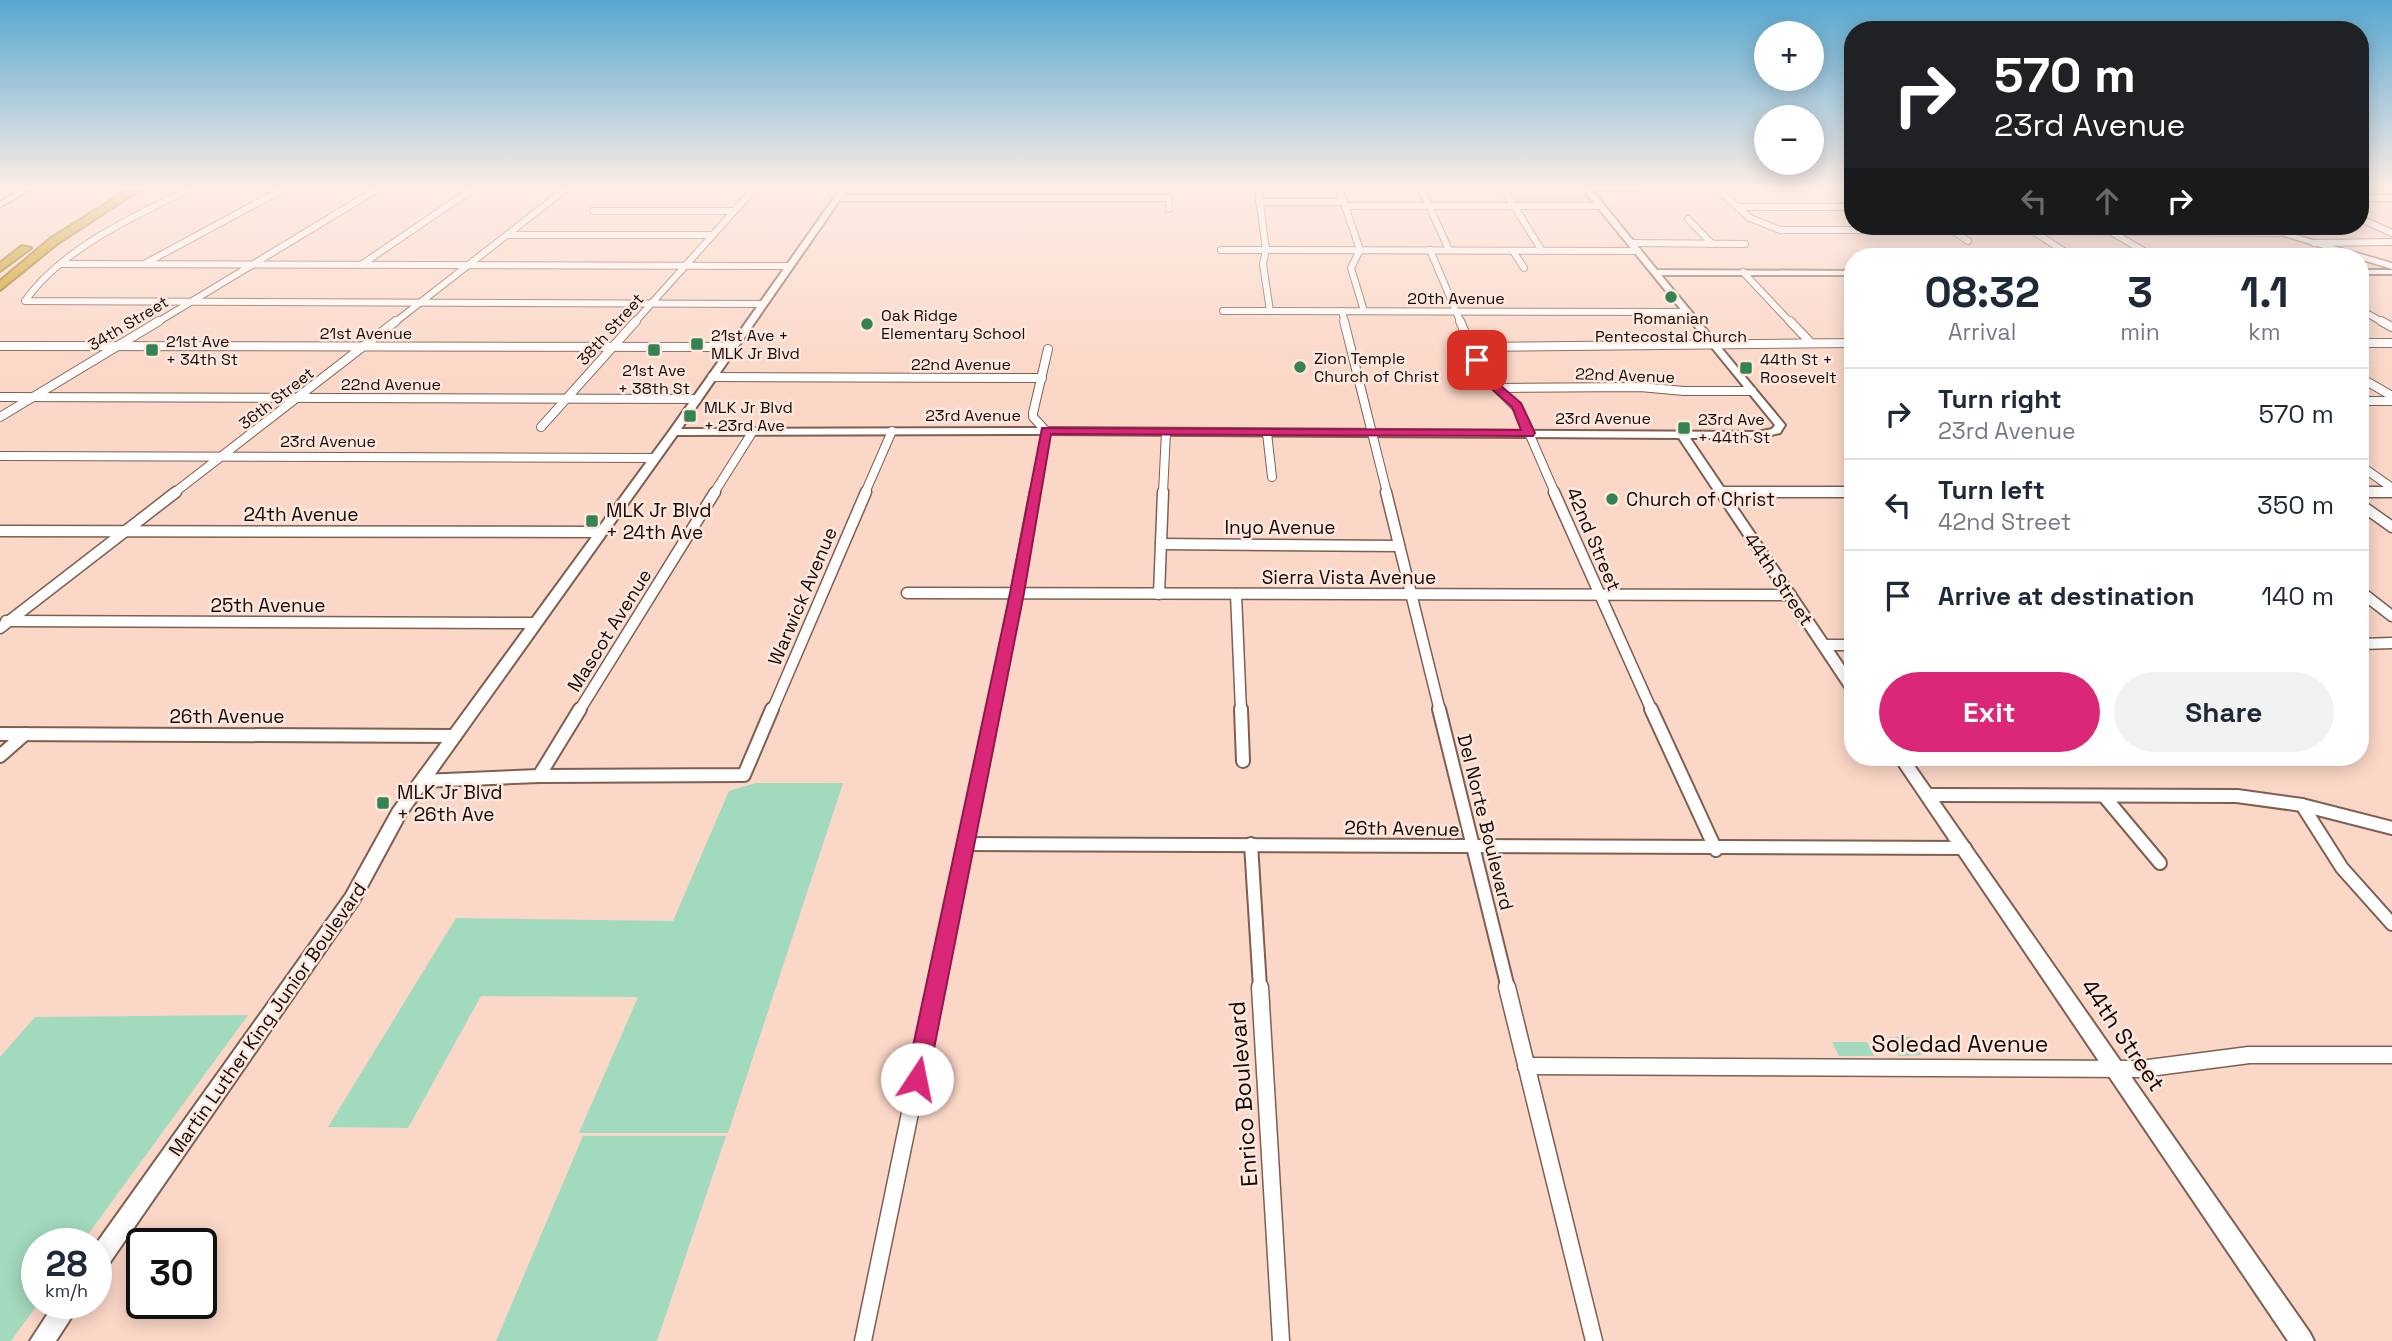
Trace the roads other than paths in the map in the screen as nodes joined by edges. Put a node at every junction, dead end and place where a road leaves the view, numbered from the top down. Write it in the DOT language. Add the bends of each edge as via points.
graph roads {
  1 [pos="1266,250"];
  2 [pos="1360,250"];
  3 [pos="1430,250"];
  4 [pos="24,251"];
  5 [pos="43,251"];
  6 [pos="79,251"];
  7 [pos="169,251"];
  8 [pos="277,251"];
  9 [pos="382,251"];
  10 [pos="487,251"];
  11 [pos="699,251"];
  12 [pos="800,251"];
  13 [pos="1486,251"];
  14 [pos="1513,251"];
  15 [pos="1542,251"];
  16 [pos="1552,251"];
  17 [pos="1638,251"];
  18 [pos="2369,259"];
  19 [pos="62,264"];
  20 [pos="144,264"];
  21 [pos="253,265"];
  22 [pos="361,265"];
  23 [pos="468,265"];
  24 [pos="686,265"];
  25 [pos="790,265"];
  26 [pos="2392,266"];
  27 [pos="0,268"];
  28 [pos="1524,268"];
  29 [pos="1656,272"];
  30 [pos="1743,272"];
  31 [pos="1844,272"];
  32 [pos="2369,272"];
  33 [pos="2392,272"];
  34 [pos="0,287"];
  35 [pos="188,303"];
  36 [pos="420,303"];
  37 [pos="652,303"];
  38 [pos="763,303"];
  39 [pos="1223,311"];
  40 [pos="1270,311"];
  41 [pos="1342,311"];
  42 [pos="1364,311"];
  43 [pos="1456,312"];
  44 [pos="1688,312"];
  45 [pos="2369,314"];
  46 [pos="2392,327"];
  47 [pos="1713,343"];
  48 [pos="1811,343"];
  49 [pos="1844,343"];
  50 [pos="2369,343"];
  51 [pos="2392,343"];
  52 [pos="0,346"];
  53 [pos="117,346"];
  54 [pos="363,347"];
  55 [pos="612,347"];
  56 [pos="733,347"];
  57 [pos="1471,347"];
  58 [pos="1048,349"];
  59 [pos="712,377"];
  60 [pos="1042,378"];
  61 [pos="2369,383"];
  62 [pos="1497,387"];
  63 [pos="1752,391"];
  64 [pos="2392,396"];
  65 [pos="0,397"];
  66 [pos="33,397"];
  67 [pos="299,398"];
  68 [pos="567,398"];
  69 [pos="697,398"];
  70 [pos="2369,401"];
  71 [pos="2392,401"];
  72 [pos="0,417"];
  73 [pos="541,427"];
  74 [pos="1046,430"];
  75 [pos="753,431"];
  76 [pos="892,431"];
  77 [pos="674,432"];
  78 [pos="1166,432"];
  79 [pos="1372,432"];
  80 [pos="1267,433"];
  81 [pos="1529,433"];
  82 [pos="1682,434"];
  83 [pos="0,456"];
  84 [pos="223,457"];
  85 [pos="655,458"];
  86 [pos="2369,472"];
  87 [pos="1272,477"];
  88 [pos="2392,490"];
  89 [pos="2369,491"];
  90 [pos="1720,492"];
  91 [pos="1844,492"];
  92 [pos="2369,511"];
  93 [pos="2392,527"];
  94 [pos="0,531"];
  95 [pos="127,531"];
  96 [pos="601,532"];
  97 [pos="1161,544"];
  98 [pos="1399,546"];
  99 [pos="907,593"];
  100 [pos="1017,593"];
  101 [pos="1159,594"];
  102 [pos="1236,594"];
  103 [pos="1412,595"];
  104 [pos="1791,595"];
  105 [pos="1599,596"];
  106 [pos="2369,598"];
  107 [pos="2392,616"];
  108 [pos="3,623"];
  109 [pos="536,623"];
  110 [pos="2392,643"];
  111 [pos="2369,644"];
  112 [pos="1823,645"];
  113 [pos="1844,645"];
  114 [pos="1844,676"];
  115 [pos="0,734"];
  116 [pos="25,734"];
  117 [pos="455,736"];
  118 [pos="0,756"];
  119 [pos="1243,761"];
  120 [pos="1907,766"];
  121 [pos="539,776"];
  122 [pos="422,781"];
  123 [pos="1929,796"];
  124 [pos="2104,796"];
  125 [pos="2302,804"];
  126 [pos="2392,828"];
  127 [pos="965,844"];
  128 [pos="1251,844"];
  129 [pos="1965,848"];
  130 [pos="1472,849"];
  131 [pos="1716,850"];
  132 [pos="2160,863"];
  133 [pos="2392,924"];
  134 [pos="2392,1055"];
  135 [pos="1526,1066"];
  136 [pos="2115,1067"];
  137 [pos="112,1240"];
  138 [pos="57,1319"];
  139 [pos="42,1341"];
  140 [pos="863,1341"];
  141 [pos="1281,1341"];
  142 [pos="1594,1341"];
  143 [pos="2302,1341"];
  1 -- 40 [label="street" via="1263,264"];
  2 -- 42 [label="street" via="1351,268"];
  3 -- 43 [label="street, 42nd Street"];
  4 -- 27 [label="highway"];
  5 -- 34 [label="highway"];
  6 -- 19 [label="street"];
  7 -- 20 [label="street"];
  8 -- 21 [label="street, 34th Street"];
  9 -- 22 [label="street"];
  10 -- 23 [label="street, 36th Street"];
  11 -- 24 [label="street, 38th Street"];
  12 -- 25 [label="street, Martin Luther King Junior Boulevard"];
  13 -- 14 [label="street"];
  14 -- 15 [label="street"];
  14 -- 28 [label="street"];
  15 -- 16 [label="street"];
  17 -- 29 [label="street"];
  18 -- 26 [label="main road"];
  19 -- 20 [label="street"];
  19 -- 35 [label="street" via="25,301"];
  20 -- 21 [label="street"];
  21 -- 22 [label="street"];
  21 -- 35 [label="street, 34th Street"];
  22 -- 23 [label="street"];
  23 -- 24 [label="street"];
  23 -- 36 [label="street, 36th Street"];
  24 -- 25 [label="street"];
  24 -- 37 [label="street, 38th Street"];
  25 -- 38 [label="street, Martin Luther King Junior Boulevard"];
  29 -- 30 [label="street"];
  29 -- 44 [label="street"];
  30 -- 31 [label="street"];
  30 -- 48 [label="street"];
  32 -- 33 [label="street"];
  35 -- 36 [label="street"];
  35 -- 53 [label="street, 34th Street"];
  36 -- 37 [label="street"];
  36 -- 54 [label="street, 36th Street"];
  37 -- 38 [label="street"];
  37 -- 55 [label="street, 38th Street"];
  38 -- 56 [label="street, Martin Luther King Junior Boulevard"];
  39 -- 40 [label="street, 20th Avenue"];
  40 -- 41 [label="street, 20th Avenue"];
  41 -- 42 [label="street, 20th Avenue"];
  41 -- 79 [label="street, Del Norte Boulevard"];
  42 -- 43 [label="street, 20th Avenue"];
  43 -- 44 [label="street, 20th Avenue"];
  43 -- 57 [label="street, 42nd Street"];
  44 -- 47 [label="street"];
  45 -- 46 [label="street"];
  47 -- 48 [label="street"];
  47 -- 57 [label="street"];
  47 -- 63 [label="street"];
  48 -- 49 [label="street"];
  50 -- 51 [label="street"];
  52 -- 53 [label="street, 21st Avenue"];
  53 -- 54 [label="street, 21st Avenue"];
  53 -- 66 [label="street, 34th Street"];
  54 -- 55 [label="street, 21st Avenue"];
  54 -- 67 [label="street, 36th Street"];
  55 -- 56 [label="street, 21st Avenue"];
  55 -- 68 [label="street, 38th Street"];
  56 -- 59 [label="street, Martin Luther King Junior Boulevard"];
  57 -- 62 [label="street, 42nd Street" via="1482,373"];
  58 -- 60 [label="street"];
  59 -- 60 [label="street, 22nd Avenue"];
  59 -- 69 [label="street, Martin Luther King Junior Boulevard"];
  60 -- 74 [label="street" via="1033,417"];
  61 -- 64 [label="street"];
  62 -- 63 [label="street, 22nd Avenue"];
  62 -- 81 [label="street, 42nd Street" via="1517,406"];
  63 -- 82 [label="street, 23rd Avenue" via="1780,425 1776,431"];
  65 -- 66 [label="street, 22nd Avenue"];
  66 -- 67 [label="street, 22nd Avenue"];
  66 -- 72 [label="street, 34th Street"];
  67 -- 68 [label="street, 22nd Avenue"];
  67 -- 84 [label="street, 36th Street"];
  68 -- 69 [label="street, 22nd Avenue"];
  68 -- 73 [label="street, 38th Street"];
  69 -- 77 [label="street, Martin Luther King Junior Boulevard"];
  70 -- 71 [label="street"];
  74 -- 76 [label="street, 23rd Avenue"];
  74 -- 78 [label="street, 23rd Avenue"];
  74 -- 100 [label="street"];
  75 -- 76 [label="street, 23rd Avenue"];
  75 -- 77 [label="street, 23rd Avenue"];
  75 -- 121 [label="street, Mascot Avenue"];
  76 -- 121 [label="street, Warwick Avenue" via="744,775"];
  77 -- 85 [label="street, Martin Luther King Junior Boulevard"];
  78 -- 80 [label="street, 23rd Avenue"];
  78 -- 97 [label="street"];
  79 -- 80 [label="street, 23rd Avenue"];
  79 -- 81 [label="street, 23rd Avenue"];
  79 -- 98 [label="street, Del Norte Boulevard"];
  80 -- 87 [label="street"];
  81 -- 82 [label="street, 23rd Avenue"];
  81 -- 105 [label="street, 42nd Street"];
  82 -- 90 [label="street, 44th Street"];
  83 -- 84 [label="street, 23rd Avenue"];
  84 -- 85 [label="street, 23rd Avenue"];
  84 -- 95 [label="street, 36th Street"];
  85 -- 96 [label="street, Martin Luther King Junior Boulevard"];
  86 -- 88 [label="street"];
  88 -- 89 [label="street"];
  90 -- 91 [label="street"];
  90 -- 104 [label="street, 44th Street"];
  92 -- 93 [label="street"];
  94 -- 95 [label="street, 24th Avenue"];
  95 -- 96 [label="street, 24th Avenue"];
  95 -- 108 [label="street, 36th Street"];
  96 -- 109 [label="street, Martin Luther King Junior Boulevard"];
  97 -- 98 [label="street, Inyo Avenue"];
  97 -- 101 [label="street"];
  98 -- 103 [label="street, Del Norte Boulevard"];
  99 -- 100 [label="street, Sierra Vista Avenue"];
  100 -- 101 [label="street, Sierra Vista Avenue"];
  100 -- 127 [label="street"];
  101 -- 102 [label="street, Sierra Vista Avenue"];
  102 -- 103 [label="street, Sierra Vista Avenue"];
  102 -- 119 [label="street"];
  103 -- 105 [label="street, Sierra Vista Avenue"];
  103 -- 130 [label="street, Del Norte Boulevard"];
  104 -- 105 [label="street, Sierra Vista Avenue"];
  104 -- 112 [label="street, 44th Street"];
  105 -- 131 [label="street, 42nd Street"];
  106 -- 107 [label="street"];
  108 -- 109 [label="street, 25th Avenue"];
  109 -- 117 [label="street, Martin Luther King Junior Boulevard"];
  110 -- 111 [label="street"];
  112 -- 113 [label="street"];
  112 -- 114 [label="street, 44th Street"];
  115 -- 116 [label="street, 26th Avenue"];
  116 -- 117 [label="street, 26th Avenue"];
  116 -- 118 [label="street"];
  117 -- 122 [label="street, Martin Luther King Junior Boulevard"];
  120 -- 123 [label="street, 44th Street"];
  121 -- 122 [label="street"];
  122 -- 137 [label="street, Martin Luther King Junior Boulevard" via="388,832 354,898"];
  123 -- 124 [label="street"];
  123 -- 129 [label="street, 44th Street"];
  124 -- 125 [label="street" via="2237,796"];
  124 -- 132 [label="street"];
  125 -- 126 [label="street"];
  125 -- 133 [label="street" via="2328,852"];
  127 -- 128 [label="street, 26th Avenue"];
  127 -- 140 [label="street"];
  128 -- 130 [label="street, 26th Avenue"];
  128 -- 141 [label="street, Enrico Boulevard"];
  129 -- 131 [label="street, 26th Avenue"];
  129 -- 136 [label="street, 44th Street"];
  130 -- 131 [label="street, 26th Avenue"];
  130 -- 135 [label="street, Del Norte Boulevard"];
  134 -- 136 [label="street, Soledad Avenue" via="2249,1055 2141,1069"];
  135 -- 136 [label="street, Soledad Avenue"];
  135 -- 142 [label="street, Del Norte Boulevard"];
  136 -- 143 [label="street, 44th Street"];
  138 -- 139 [label="street"];
}
